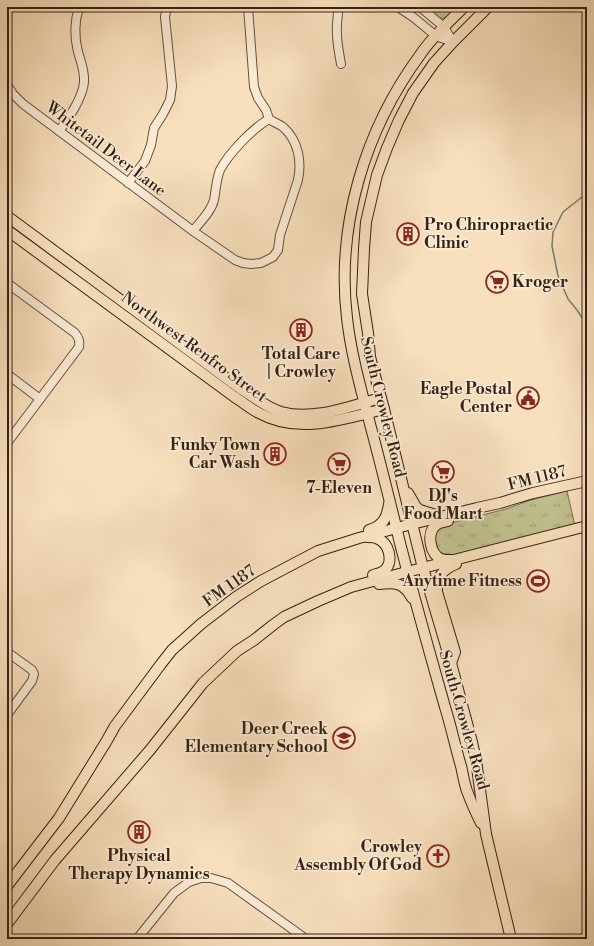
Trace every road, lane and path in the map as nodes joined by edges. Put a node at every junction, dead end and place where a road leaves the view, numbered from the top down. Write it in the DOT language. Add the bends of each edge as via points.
graph roads {
  1 [pos="79,7"];
  2 [pos="167,7"];
  3 [pos="248,7"];
  4 [pos="339,7"];
  5 [pos="398,7"];
  6 [pos="420,7"];
  7 [pos="464,7"];
  8 [pos="488,7"];
  9 [pos="444,27"];
  10 [pos="436,36"];
  11 [pos="453,42"];
  12 [pos="341,64"];
  13 [pos="7,85"];
  14 [pos="269,120"];
  15 [pos="59,131"];
  16 [pos="128,183"];
  17 [pos="8,219"];
  18 [pos="7,230"];
  19 [pos="193,231"];
  20 [pos="346,248"];
  21 [pos="364,249"];
  22 [pos="7,283"];
  23 [pos="7,374"];
  24 [pos="40,398"];
  25 [pos="381,398"];
  26 [pos="364,403"];
  27 [pos="384,409"];
  28 [pos="367,413"];
  29 [pos="280,417"];
  30 [pos="7,444"];
  31 [pos="587,481"];
  32 [pos="403,489"];
  33 [pos="390,500"];
  34 [pos="500,503"];
  35 [pos="441,517"];
  36 [pos="412,524"];
  37 [pos="587,526"];
  38 [pos="397,528"];
  39 [pos="556,534"];
  40 [pos="359,538"];
  41 [pos="318,551"];
  42 [pos="457,560"];
  43 [pos="423,568"];
  44 [pos="407,572"];
  45 [pos="368,582"];
  46 [pos="417,606"];
  47 [pos="273,625"];
  48 [pos="7,652"];
  49 [pos="451,663"];
  50 [pos="463,708"];
  51 [pos="447,712"];
  52 [pos="7,715"];
  53 [pos="486,834"];
  54 [pos="7,886"];
  55 [pos="7,924"];
  56 [pos="137,939"];
  57 [pos="306,939"];
  58 [pos="511,939"];
  1 -- 15 [label="street" via="75,28 84,84 78,101"];
  2 -- 16 [label="street" via="165,17 172,86 170,100 154,128 145,161"];
  3 -- 14 [label="street" via="254,87"];
  4 -- 12 [label="street" via="336,37"];
  5 -- 10 [label="street"];
  6 -- 9 [label="street"];
  7 -- 9 [label="main road, South Crowley Road"];
  8 -- 11 [label="main road, South Crowley Road"];
  9 -- 10 [label="main road, South Crowley Road"];
  9 -- 11 [label="street"];
  10 -- 11 [label="street"];
  10 -- 20 [label="main road, South Crowley Road" via="420,53 401,83 372,141 351,210"];
  11 -- 21 [label="main road, South Crowley Road" via="413,93 399,119 377,175 366,222"];
  13 -- 15 [label="street, Whitetail Deer Lane" via="23,104"];
  14 -- 19 [label="street" via="254,130 231,154 218,175 213,202"];
  14 -- 19 [label="street, Whitetail Deer Lane" via="282,127 295,143 300,162 300,173 280,235 278,250 273,257 261,263 243,263"];
  15 -- 16 [label="street, Whitetail Deer Lane"];
  16 -- 19 [label="street, Whitetail Deer Lane"];
  17 -- 29 [label="main road, Northwest Renfro Street"];
  18 -- 29 [label="main road, Northwest Renfro Street" via="236,398 260,414"];
  20 -- 21 [label="main road"];
  20 -- 26 [label="main road, South Crowley Road" via="344,275 347,317 352,354"];
  21 -- 25 [label="main road, South Crowley Road" via="362,294 370,357"];
  22 -- 24 [label="street" via="75,332 80,341 79,347"];
  23 -- 24 [label="street"];
  24 -- 30 [label="street"];
  25 -- 26 [label="main road, Northwest Renfro Street"];
  25 -- 27 [label="main road, South Crowley Road"];
  26 -- 28 [label="main road, South Crowley Road"];
  26 -- 29 [label="main road, Northwest Renfro Street" via="328,412"];
  27 -- 28 [label="main road, Northwest Renfro Street"];
  27 -- 32 [label="main road, South Crowley Road"];
  28 -- 29 [label="main road, Northwest Renfro Street" via="314,424 297,424"];
  28 -- 33 [label="main road, South Crowley Road"];
  31 -- 34 [label="main road, FM 1187 / FM 1187"];
  32 -- 35 [label="main road" via="420,510"];
  32 -- 36 [label="main road, South Crowley Road"];
  33 -- 38 [label="main road, South Crowley Road"];
  33 -- 41 [label="main road" via="382,524 377,528 323,545"];
  34 -- 35 [label="main road, FM 1187 / FM 1187"];
  34 -- 42 [label="main road" via="491,511 436,525 431,533 434,552 444,559"];
  35 -- 36 [label="main road, FM 1187 / FM 1187"];
  36 -- 38 [label="main road, FM 1187 / FM 1187"];
  36 -- 43 [label="main road, South Crowley Road"];
  37 -- 39 [label="main road"];
  38 -- 40 [label="main road, FM 1187 / FM 1187"];
  38 -- 44 [label="main road, South Crowley Road"];
  39 -- 42 [label="main road"];
  39 -- 49 [label="main road" via="550,541 456,564 443,572 438,581 437,592 455,652"];
  40 -- 41 [label="main road, FM 1187 / FM 1187"];
  40 -- 47 [label="main road" via="377,538 384,544 390,559 386,570 310,598 278,617"];
  41 -- 54 [label="main road, FM 1187 / FM 1187" via="260,581 236,597 172,650 115,726 59,818"];
  42 -- 43 [label="main road"];
  43 -- 44 [label="main road"];
  43 -- 49 [label="main road, South Crowley Road"];
  44 -- 45 [label="main road"];
  44 -- 46 [label="main road, South Crowley Road"];
  45 -- 46 [label="main road" via="398,584 404,587"];
  45 -- 47 [label="main road" via="335,593 284,617"];
  46 -- 51 [label="main road, South Crowley Road"];
  47 -- 55 [label="main road" via="237,651 203,684 55,860"];
  48 -- 52 [label="street" via="34,674 32,681"];
  49 -- 50 [label="main road, South Crowley Road"];
  50 -- 51 [label="main road"];
  50 -- 53 [label="main road, South Crowley Road" via="476,760"];
  51 -- 53 [label="main road, South Crowley Road" via="467,792"];
  53 -- 58 [label="main road, South Crowley Road"];
  56 -- 57 [label="street" via="174,893 188,882 211,878 228,883"];
}
